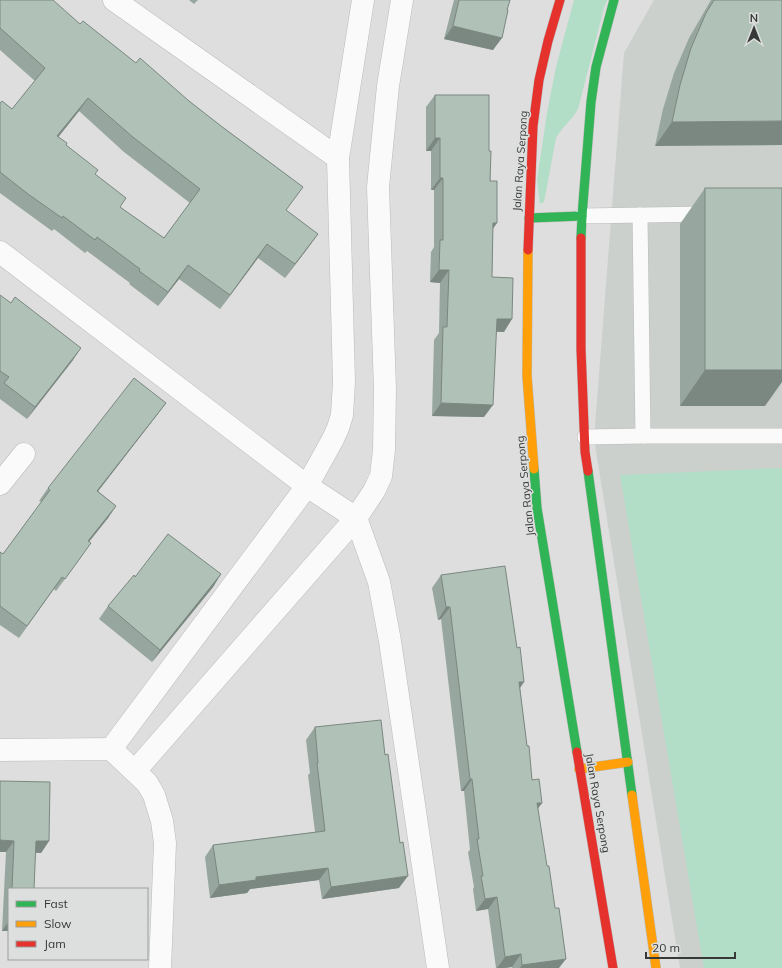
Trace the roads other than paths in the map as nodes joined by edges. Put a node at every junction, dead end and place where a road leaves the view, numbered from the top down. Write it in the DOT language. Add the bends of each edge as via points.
graph roads {
  1 [pos="114,0"];
  2 [pos="363,0"];
  3 [pos="402,0"];
  4 [pos="560,0"];
  5 [pos="614,0"];
  6 [pos="338,158"];
  7 [pos="719,214"];
  8 [pos="640,215"];
  9 [pos="582,216"];
  10 [pos="529,218"];
  11 [pos="0,252"];
  12 [pos="643,436"];
  13 [pos="782,436"];
  14 [pos="585,437"];
  15 [pos="24,454"];
  16 [pos="0,484"];
  17 [pos="307,486"];
  18 [pos="356,518"];
  19 [pos="111,749"];
  20 [pos="0,750"];
  21 [pos="628,762"];
  22 [pos="580,769"];
  23 [pos="135,771"];
  24 [pos="160,968"];
  25 [pos="438,968"];
  26 [pos="613,968"];
  27 [pos="656,968"];
  1 -- 6 [label="street"];
  2 -- 6 [label="street"];
  3 -- 18 [label="street" via="388,86 378,187 385,389 384,450 381,476"];
  4 -- 10 [label="main road, Jalan Raya Serpong" via="539,80 533,126"];
  5 -- 9 [label="main road" via="596,67"];
  6 -- 17 [label="street" via="344,382 342,415 333,439"];
  7 -- 8 [label="lane"];
  8 -- 9 [label="lane"];
  8 -- 12 [label="lane"];
  9 -- 10 [label="main road"];
  9 -- 14 [label="main road" via="581,349"];
  10 -- 22 [label="main road, Jalan Raya Serpong" via="527,376 537,508"];
  11 -- 17 [label="street"];
  12 -- 13 [label="lane"];
  12 -- 14 [label="lane"];
  14 -- 21 [label="main road"];
  15 -- 16 [label="street"];
  17 -- 18 [label="street"];
  17 -- 19 [label="street"];
  18 -- 23 [label="street"];
  18 -- 25 [label="street" via="379,582 390,641"];
  19 -- 20 [label="street"];
  19 -- 23 [label="street"];
  21 -- 22 [label="main road"];
  21 -- 27 [label="main road"];
  22 -- 26 [label="main road, Jalan Raya Serpong"];
  23 -- 24 [label="street" via="154,795 165,843"];
}
